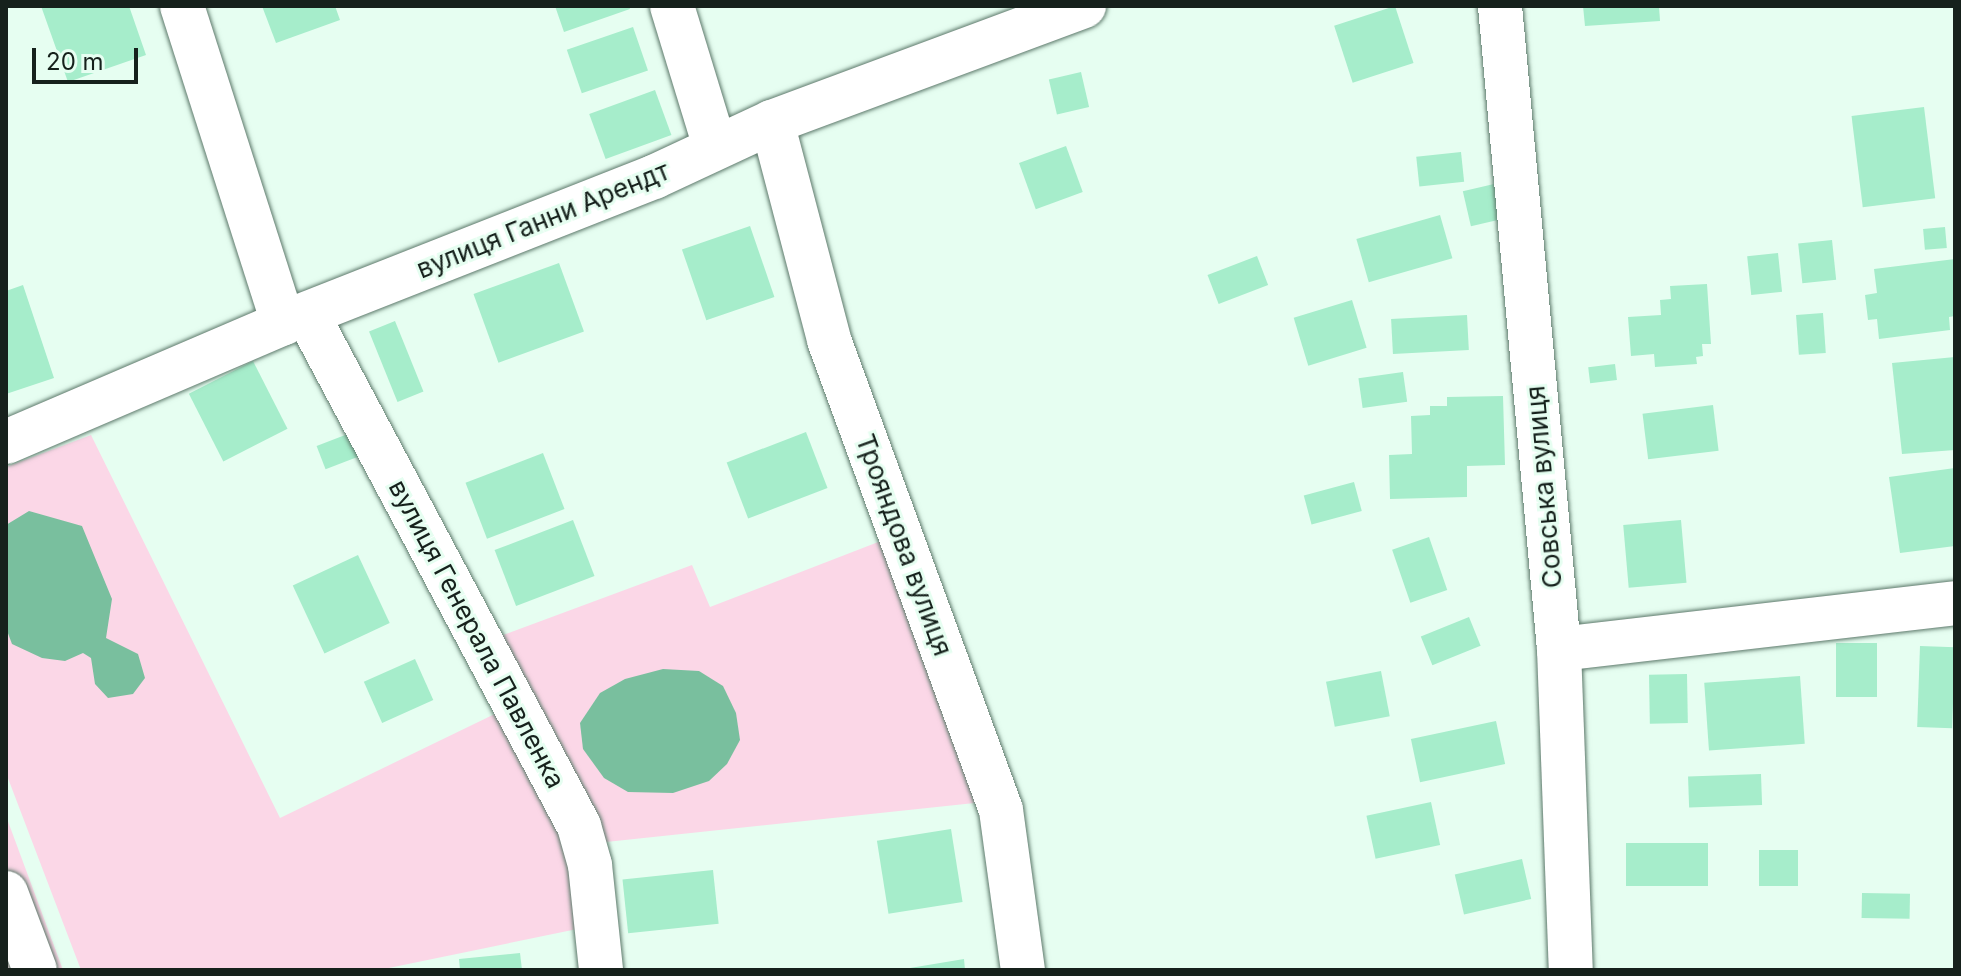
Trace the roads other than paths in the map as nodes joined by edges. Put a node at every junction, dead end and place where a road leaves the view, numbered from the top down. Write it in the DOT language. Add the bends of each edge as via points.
graph roads {
  1 [pos="182,6"];
  2 [pos="672,6"];
  3 [pos="1084,6"];
  4 [pos="1500,6"];
  5 [pos="772,122"];
  6 [pos="715,147"];
  7 [pos="295,318"];
  8 [pos="6,442"];
  9 [pos="1955,603"];
  10 [pos="1559,649"];
  11 [pos="6,893"];
  12 [pos="35,970"];
  13 [pos="601,970"];
  14 [pos="1023,970"];
  15 [pos="1571,970"];
  1 -- 7 [label="street, вулиця Генерала Павленка"];
  2 -- 6 [label="street"];
  3 -- 5 [label="street, вулиця Ганни Арендт"];
  4 -- 10 [label="street, Совська вулиця"];
  5 -- 6 [label="street, вулиця Ганни Арендт"];
  5 -- 14 [label="street, Трояндова вулиця" via="829,340 1001,810"];
  6 -- 7 [label="street, вулиця Ганни Арендт" via="654,177"];
  7 -- 8 [label="street, вулиця Ганни Арендт"];
  7 -- 13 [label="street, вулиця Генерала Павленка" via="579,826 590,865"];
  9 -- 10 [label="street"];
  10 -- 15 [label="street, Совська вулиця"];
  11 -- 12 [label="street"];
}
